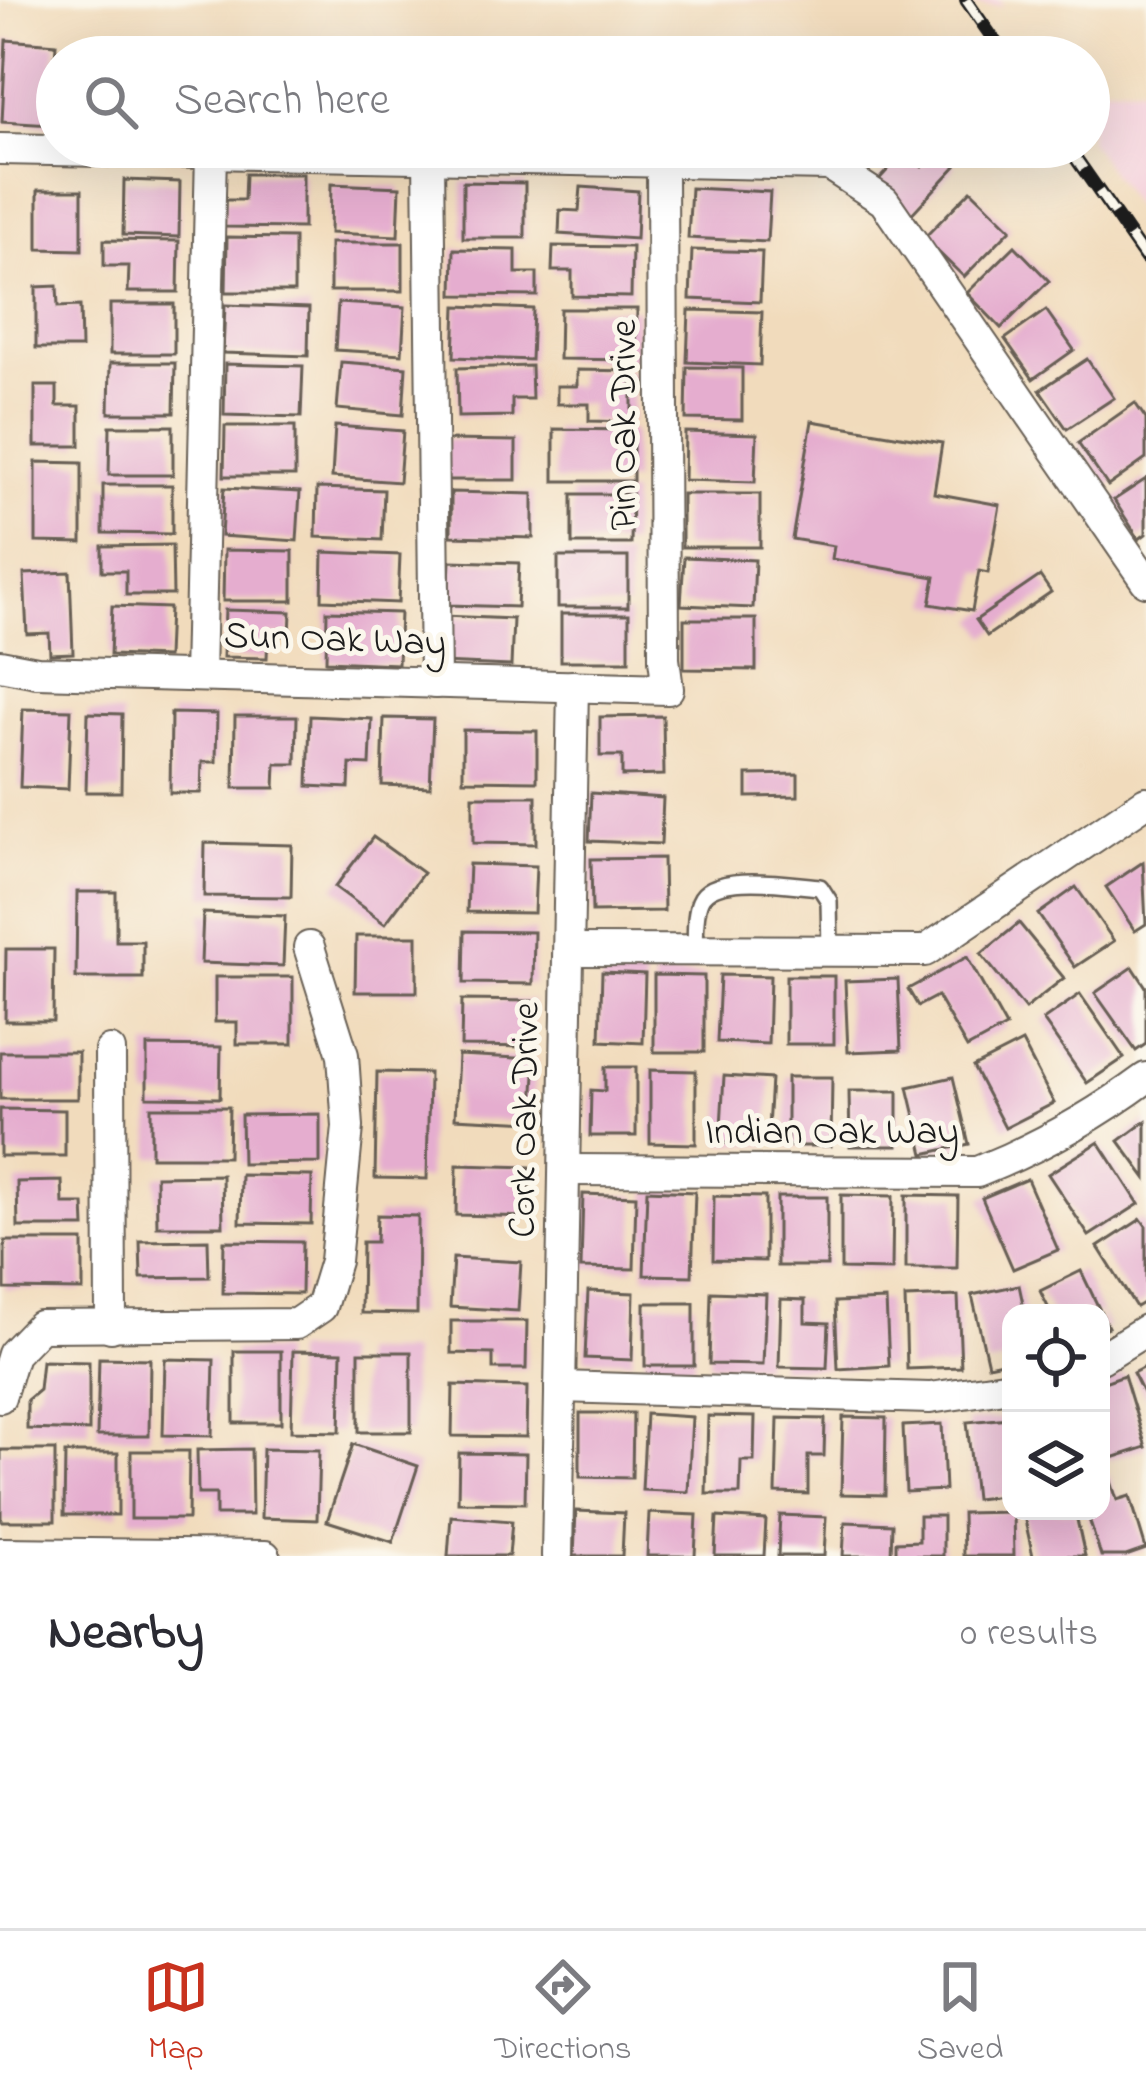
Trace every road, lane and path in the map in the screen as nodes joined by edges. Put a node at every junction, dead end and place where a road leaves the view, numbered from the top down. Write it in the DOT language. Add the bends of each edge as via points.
graph roads {
  1 [pos="0,149"];
  2 [pos="36,150"];
  3 [pos="211,168"];
  4 [pos="429,168"];
  5 [pos="662,168"];
  6 [pos="834,168"];
  7 [pos="1146,581"];
  8 [pos="0,665"];
  9 [pos="199,676"];
  10 [pos="435,682"];
  11 [pos="572,686"];
  12 [pos="668,689"];
  13 [pos="1146,802"];
  14 [pos="309,947"];
  15 [pos="569,950"];
  16 [pos="695,950"];
  17 [pos="830,950"];
  18 [pos="110,1051"];
  19 [pos="1146,1078"];
  20 [pos="565,1170"];
  21 [pos="111,1327"];
  22 [pos="1146,1330"];
  23 [pos="1110,1352"];
  24 [pos="560,1387"];
  25 [pos="1002,1388"];
  26 [pos="0,1397"];
  27 [pos="0,1553"];
  28 [pos="265,1556"];
  29 [pos="557,1556"];
  1 -- 2 [label="street"];
  3 -- 9 [label="street"];
  4 -- 10 [label="street"];
  5 -- 12 [label="street, Pin Oak Drive"];
  6 -- 7 [label="street" via="884,201"];
  8 -- 9 [label="street, Sun Oak Way"];
  9 -- 10 [label="street, Sun Oak Way"];
  10 -- 11 [label="street, Sun Oak Way"];
  11 -- 12 [label="street, Sun Oak Way"];
  11 -- 15 [label="street, Cork Oak Drive"];
  13 -- 17 [label="street" via="925,951"];
  14 -- 21 [label="street" via="343,1055 348,1127 335,1261 321,1307 296,1324"];
  15 -- 16 [label="street"];
  15 -- 20 [label="street, Cork Oak Drive"];
  16 -- 17 [label="street"];
  16 -- 17 [label="lane" via="700,899 729,882 820,886 829,901"];
  18 -- 21 [label="street"];
  19 -- 20 [label="street, Indian Oak Way" via="1033,1150 977,1172"];
  20 -- 24 [label="street, Cork Oak Drive"];
  21 -- 26 [label="street" via="40,1326 13,1354"];
  22 -- 23 [label="street"];
  24 -- 25 [label="street" via="930,1398"];
  24 -- 29 [label="street, Cork Oak Drive"];
  27 -- 28 [label="street"];
}
